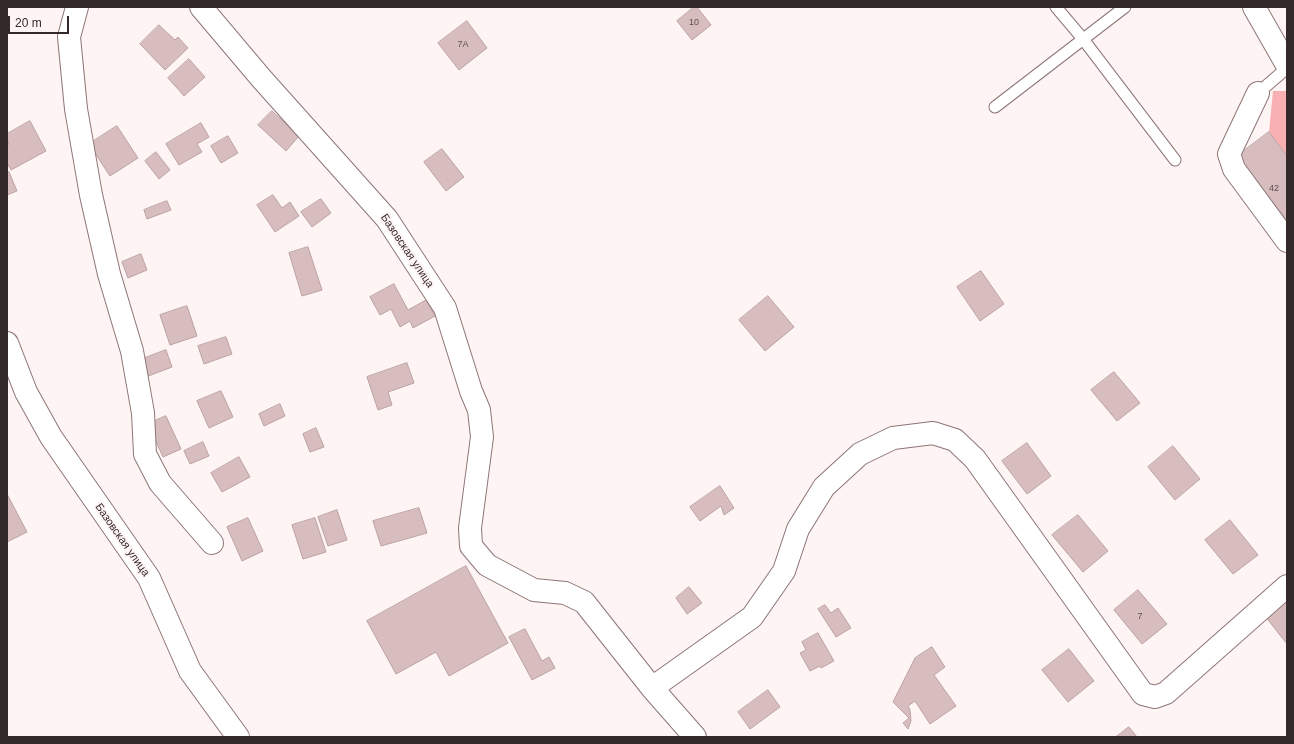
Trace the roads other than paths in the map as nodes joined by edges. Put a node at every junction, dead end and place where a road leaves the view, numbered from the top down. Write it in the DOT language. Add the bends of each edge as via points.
graph roads {
  1 [pos="77,7"];
  2 [pos="201,7"];
  3 [pos="1056,7"];
  4 [pos="1125,7"];
  5 [pos="1254,7"];
  6 [pos="1083,39"];
  7 [pos="1287,65"];
  8 [pos="1287,68"];
  9 [pos="1258,93"];
  10 [pos="995,106"];
  11 [pos="1175,160"];
  12 [pos="1287,241"];
  13 [pos="7,343"];
  14 [pos="212,543"];
  15 [pos="1287,586"];
  16 [pos="652,688"];
  17 [pos="238,737"];
  18 [pos="695,737"];
  1 -- 14 [label="street" via="69,37 76,109 91,195 109,274 132,352 143,413 145,454 160,483"];
  2 -- 16 [label="street, Базовская улица" via="387,219 446,308 479,410 482,437 470,528 472,546 487,565 534,590 565,593 584,602"];
  3 -- 6 [label="lane"];
  4 -- 6 [label="lane"];
  5 -- 7 [label="street"];
  6 -- 10 [label="lane"];
  6 -- 11 [label="lane"];
  8 -- 9 [label="lane"];
  9 -- 12 [label="street" via="1229,154 1234,169"];
  13 -- 17 [label="street, Базовская улица" via="26,392 51,437 149,578 190,671"];
  15 -- 16 [label="street" via="1166,693 1155,697 1143,694 975,460 955,440 933,433 894,438 860,454 824,487 798,529 784,572 752,617"];
  16 -- 18 [label="street, Базовская улица"];
}
